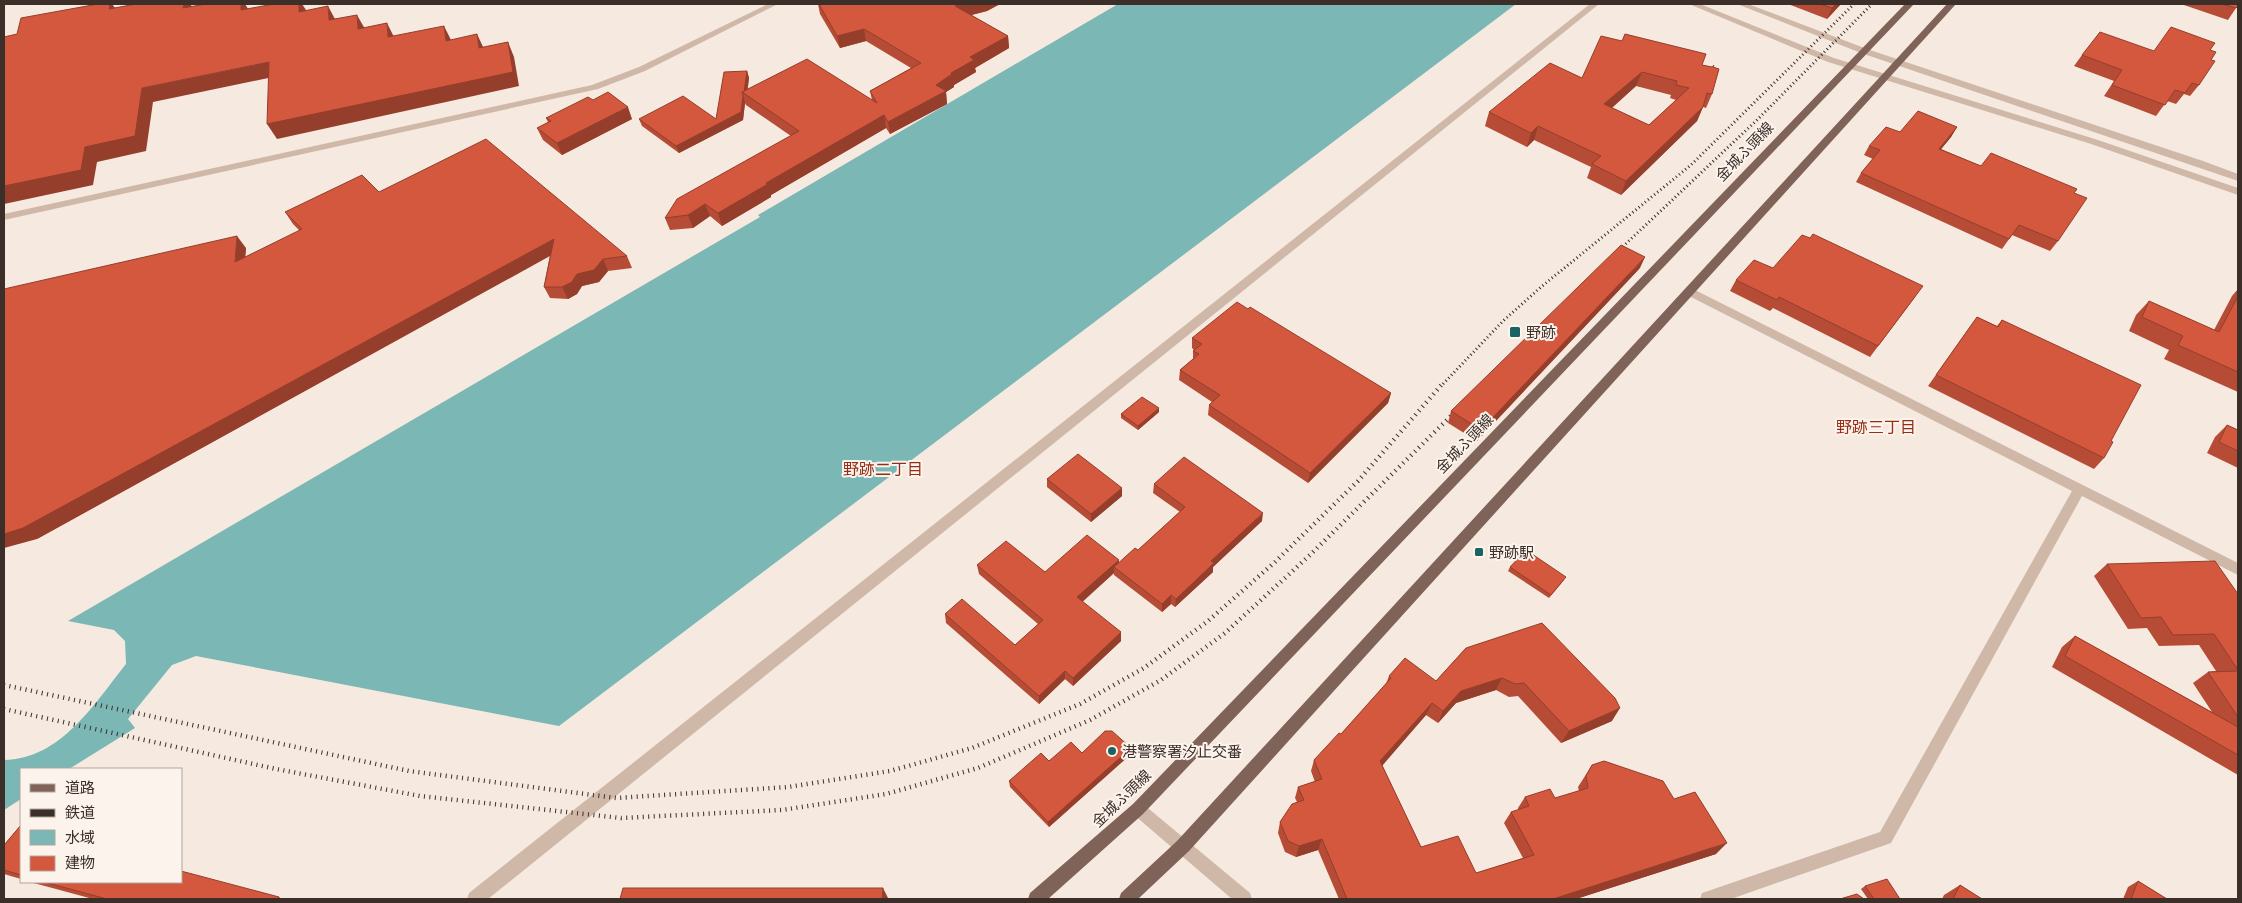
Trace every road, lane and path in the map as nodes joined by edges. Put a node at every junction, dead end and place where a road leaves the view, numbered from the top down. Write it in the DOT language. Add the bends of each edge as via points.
graph roads {
  1 [pos="774,4"];
  2 [pos="1595,4"];
  3 [pos="1693,4"];
  4 [pos="1741,4"];
  5 [pos="1910,4"];
  6 [pos="1952,4"];
  7 [pos="1864,51"];
  8 [pos="1898,62"];
  9 [pos="1849,67"];
  10 [pos="1884,78"];
  11 [pos="2238,178"];
  12 [pos="2238,192"];
  13 [pos="4,217"];
  14 [pos="1691,292"];
  15 [pos="2079,489"];
  16 [pos="2238,569"];
  17 [pos="1138,808"];
  18 [pos="1183,846"];
  19 [pos="475,899"];
  20 [pos="1036,899"];
  21 [pos="1127,899"];
  22 [pos="1244,899"];
  23 [pos="1708,899"];
  1 -- 13 [label="street" via="642,69 595,87"];
  2 -- 19 [label="street"];
  3 -- 9 [label="street"];
  4 -- 7 [label="street"];
  5 -- 7 [label="main road, 金城ふ頭線"];
  6 -- 8 [label="main road"];
  7 -- 8 [label="street"];
  7 -- 9 [label="main road, 金城ふ頭線"];
  8 -- 10 [label="main road"];
  8 -- 11 [label="street" via="2199,162"];
  9 -- 10 [label="street"];
  9 -- 17 [label="main road, 金城ふ頭線"];
  10 -- 12 [label="street" via="2064,132"];
  10 -- 14 [label="main road"];
  14 -- 15 [label="street"];
  14 -- 18 [label="main road"];
  15 -- 16 [label="street"];
  15 -- 23 [label="street" via="1885,838"];
  17 -- 18 [label="street"];
  17 -- 20 [label="main road, 金城ふ頭線"];
  18 -- 21 [label="main road"];
  18 -- 22 [label="street"];
}
